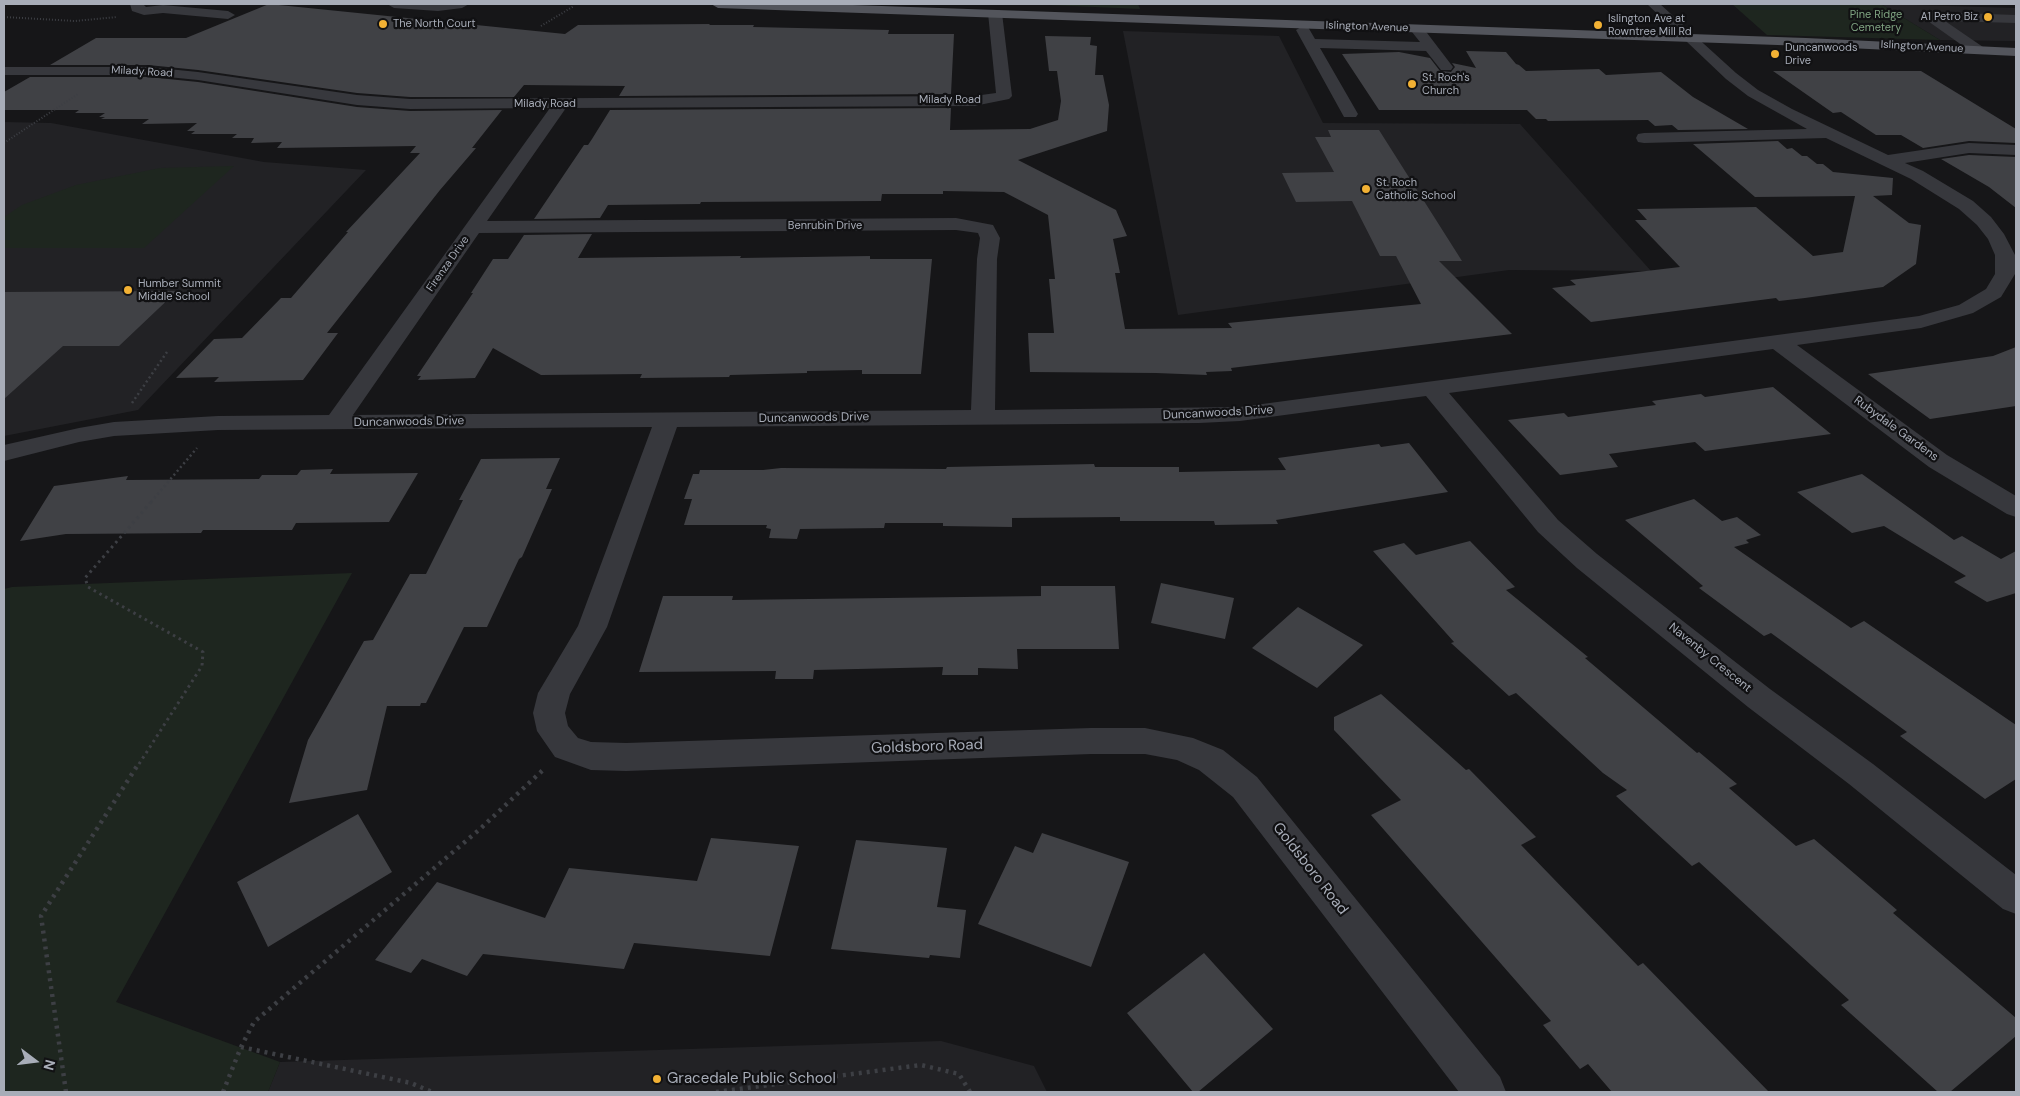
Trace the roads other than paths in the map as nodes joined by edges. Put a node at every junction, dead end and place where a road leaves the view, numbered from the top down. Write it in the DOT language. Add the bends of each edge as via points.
graph roads {
  1 [pos="200,4"];
  2 [pos="394,4"];
  3 [pos="462,4"];
  4 [pos="718,4"];
  5 [pos="1653,4"];
  6 [pos="141,7"];
  7 [pos="174,8"];
  8 [pos="995,13"];
  9 [pos="228,15"];
  10 [pos="2016,19"];
  11 [pos="1300,24"];
  12 [pos="1417,28"];
  13 [pos="1953,32"];
  14 [pos="1980,33"];
  15 [pos="1690,38"];
  16 [pos="1310,43"];
  17 [pos="1431,47"];
  18 [pos="1978,50"];
  19 [pos="2016,52"];
  20 [pos="1446,67"];
  21 [pos="4,71"];
  22 [pos="561,104"];
  23 [pos="1350,114"];
  24 [pos="1829,132"];
  25 [pos="1644,138"];
  26 [pos="2016,150"];
  27 [pos="1886,160"];
  28 [pos="474,227"];
  29 [pos="1780,343"];
  30 [pos="1434,389"];
  31 [pos="983,417"];
  32 [pos="667,420"];
  33 [pos="335,423"];
  34 [pos="4,453"];
  35 [pos="2016,508"];
  36 [pos="2016,897"];
  37 [pos="1485,1092"];
  1 -- 7 [label="street"];
  2 -- 3 [label="street" via="438,7"];
  4 -- 8 [label="main road, Islington Avenue"];
  5 -- 15 [label="street, Duncanwoods Drive"];
  6 -- 7 [label="street"];
  7 -- 9 [label="street"];
  8 -- 11 [label="main road, Islington Avenue"];
  8 -- 22 [label="street, Milady Road" via="1004,96 996,99"];
  10 -- 13 [label="street" via="1930,16"];
  11 -- 12 [label="main road, Islington Avenue"];
  11 -- 16 [label="street"];
  12 -- 15 [label="main road, Islington Avenue"];
  12 -- 17 [label="street"];
  13 -- 14 [label="street"];
  13 -- 18 [label="street"];
  15 -- 18 [label="main road, Islington Avenue"];
  15 -- 24 [label="street, Duncanwoods Drive" via="1753,93"];
  16 -- 17 [label="street"];
  16 -- 23 [label="street"];
  17 -- 20 [label="street"];
  18 -- 19 [label="main road, Islington Avenue"];
  21 -- 22 [label="street, Milady Road" via="148,71 357,100 410,104"];
  22 -- 28 [label="street, Firenza Drive"];
  24 -- 25 [label="street"];
  24 -- 27 [label="street, Duncanwoods Drive"];
  26 -- 27 [label="street" via="1968,148"];
  27 -- 29 [label="street, Duncanwoods Drive" via="1944,190 1984,221 2005,255 2002,281 1994,293 1966,310 1921,322"];
  28 -- 31 [label="street, Benrubin Drive" via="956,224 986,229 990,238"];
  28 -- 33 [label="street, Firenza Drive"];
  29 -- 30 [label="street, Duncanwoods Drive"];
  29 -- 35 [label="street, Rubydale Gardens" via="1938,461"];
  30 -- 31 [label="street, Duncanwoods Drive" via="1240,414"];
  30 -- 36 [label="street, Navenby Crescent" via="1548,526 1587,561"];
  31 -- 32 [label="street, Duncanwoods Drive"];
  32 -- 33 [label="street, Duncanwoods Drive"];
  32 -- 37 [label="street, Goldsboro Road" via="592,627 548,713 553,731 568,748 591,756 626,757 1091,741 1145,741 1180,747 1211,760 1245,787"];
  33 -- 34 [label="street, Duncanwoods Drive" via="218,423 114,430"];
}
